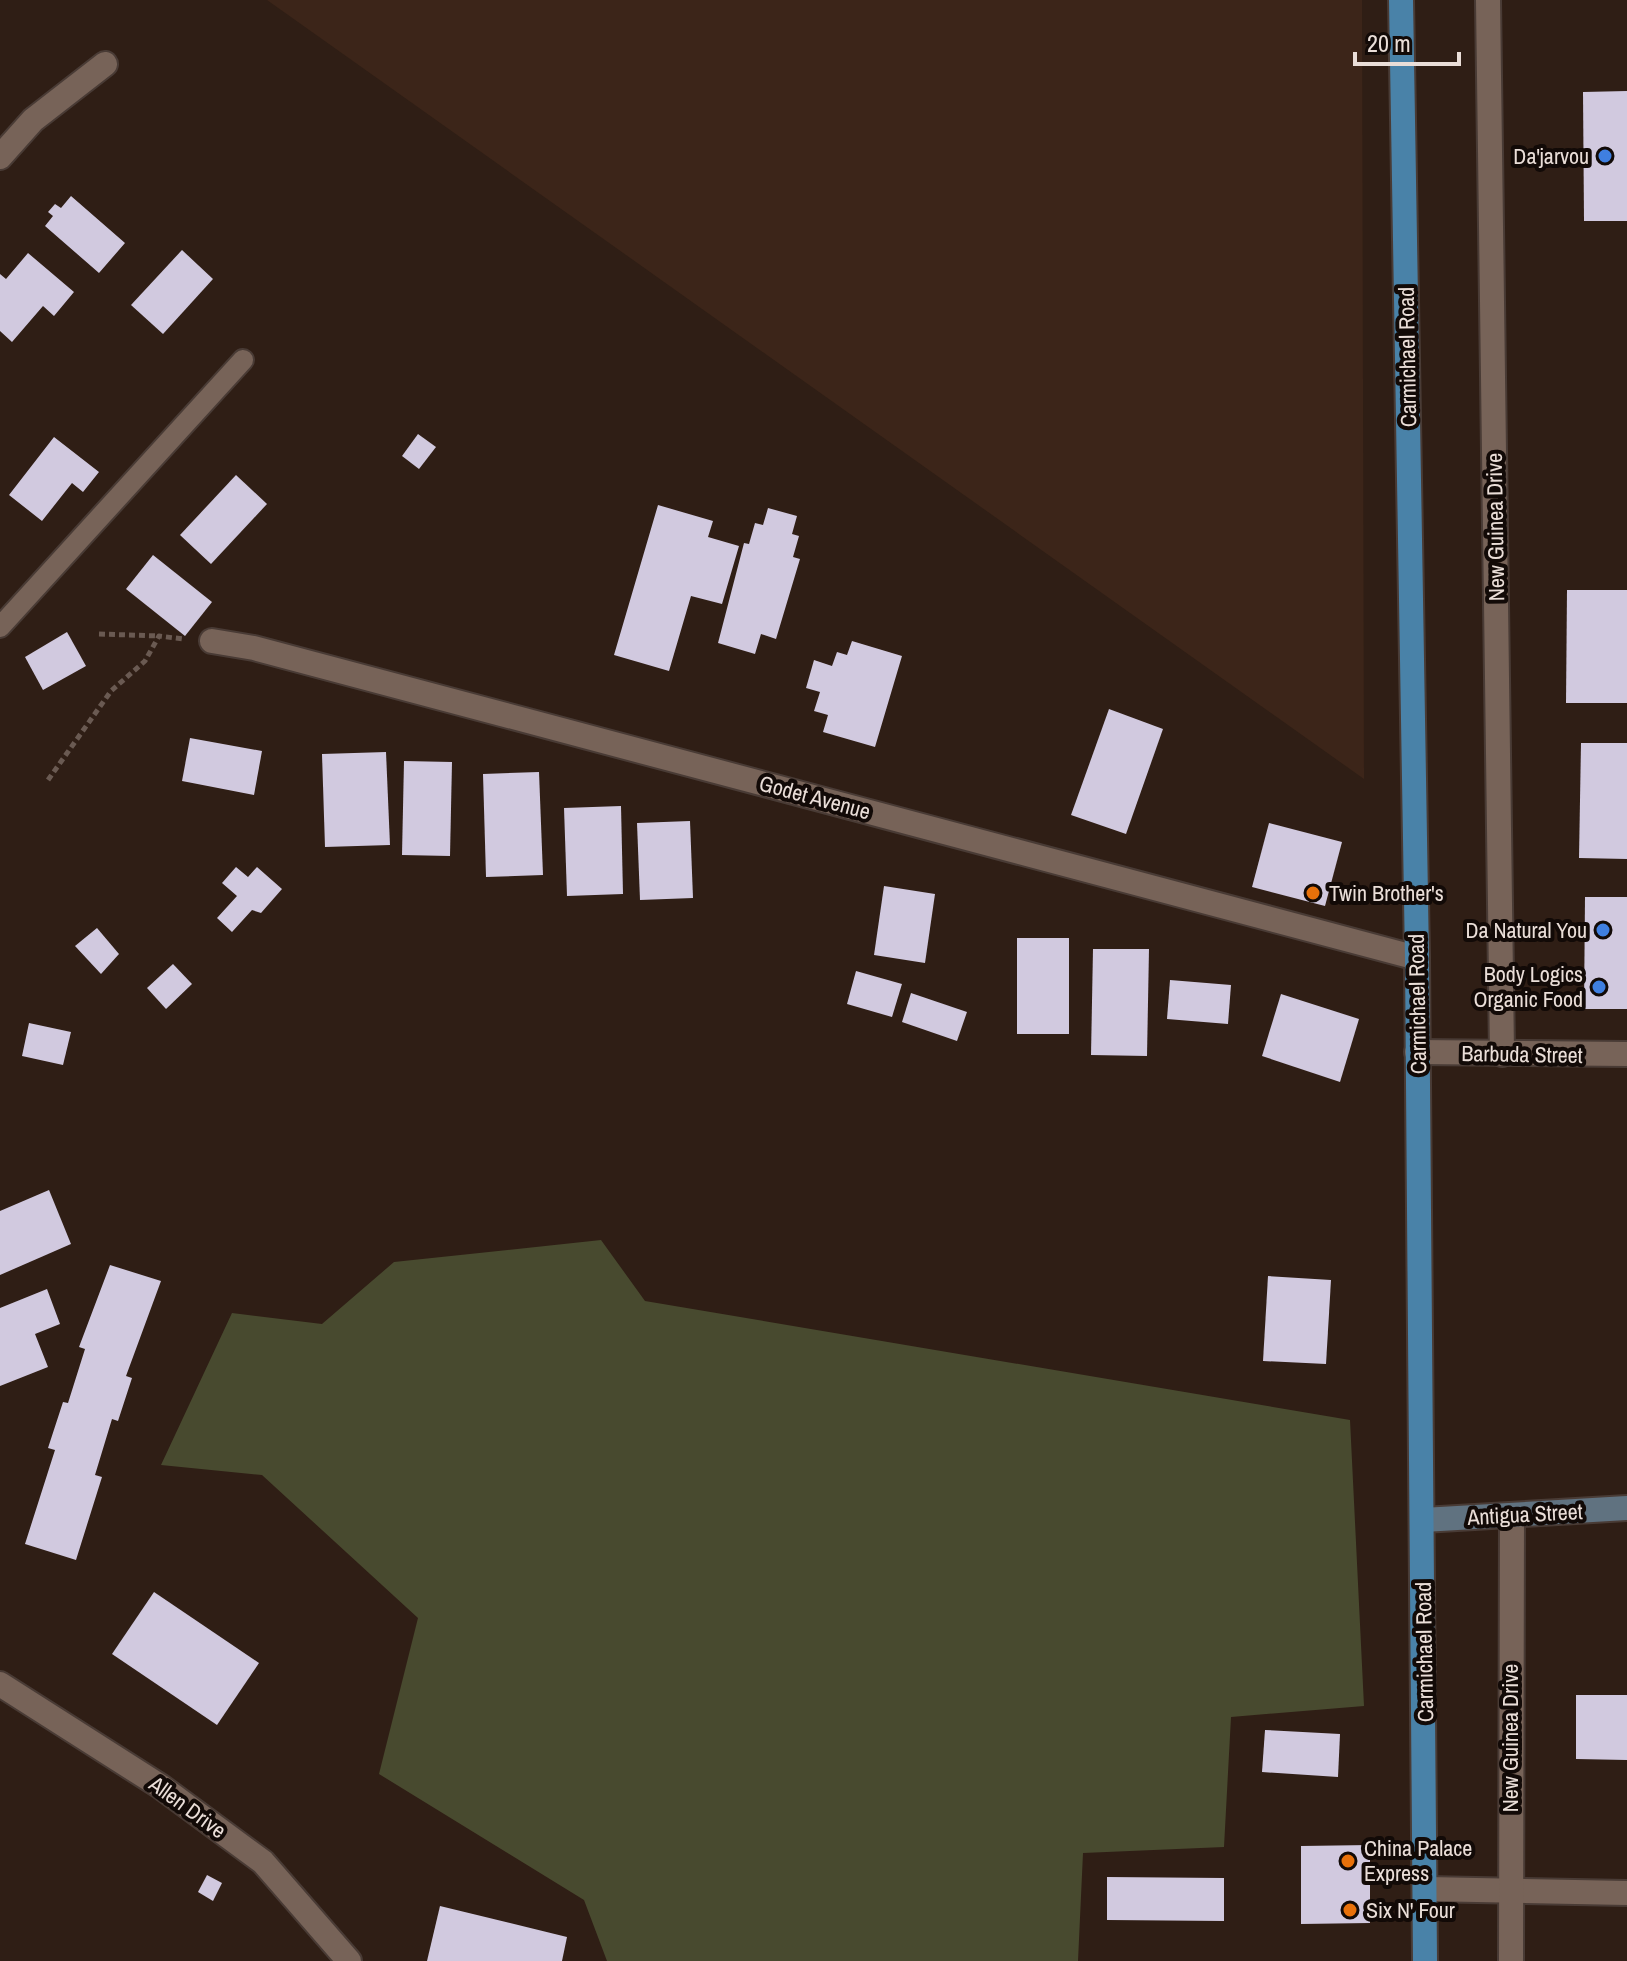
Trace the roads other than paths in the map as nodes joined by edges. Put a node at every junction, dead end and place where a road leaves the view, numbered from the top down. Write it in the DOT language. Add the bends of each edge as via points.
graph roads {
  1 [pos="1401,0"];
  2 [pos="1488,0"];
  3 [pos="105,64"];
  4 [pos="0,157"];
  5 [pos="243,360"];
  6 [pos="0,627"];
  7 [pos="212,641"];
  8 [pos="1417,958"];
  9 [pos="1417,1052"];
  10 [pos="1502,1054"];
  11 [pos="1627,1054"];
  12 [pos="1627,1508"];
  13 [pos="1512,1515"];
  14 [pos="1423,1520"];
  15 [pos="0,1684"];
  16 [pos="1427,1889"];
  17 [pos="1510,1892"];
  18 [pos="1627,1893"];
  19 [pos="349,1961"];
  20 [pos="1425,1961"];
  21 [pos="1511,1961"];
  1 -- 8 [label="main road, Carmichael Road"];
  2 -- 10 [label="street, New Guinea Drive"];
  3 -- 4 [label="street" via="33,120"];
  5 -- 6 [label="lane"];
  7 -- 8 [label="street, Godet Avenue" via="270,652"];
  8 -- 9 [label="main road, Carmichael Road"];
  9 -- 10 [label="street, Barbuda Street"];
  9 -- 14 [label="main road, Carmichael Road"];
  10 -- 11 [label="street, Barbuda Street"];
  12 -- 13 [label="street, Antigua Street"];
  13 -- 14 [label="street, Antigua Street"];
  13 -- 17 [label="street, New Guinea Drive"];
  14 -- 16 [label="main road, Carmichael Road"];
  15 -- 19 [label="street, Allen Drive" via="160,1786 263,1862"];
  16 -- 17 [label="street"];
  16 -- 20 [label="main road, Carmichael Road"];
  17 -- 18 [label="street"];
  17 -- 21 [label="street, New Guinea Drive"];
}
